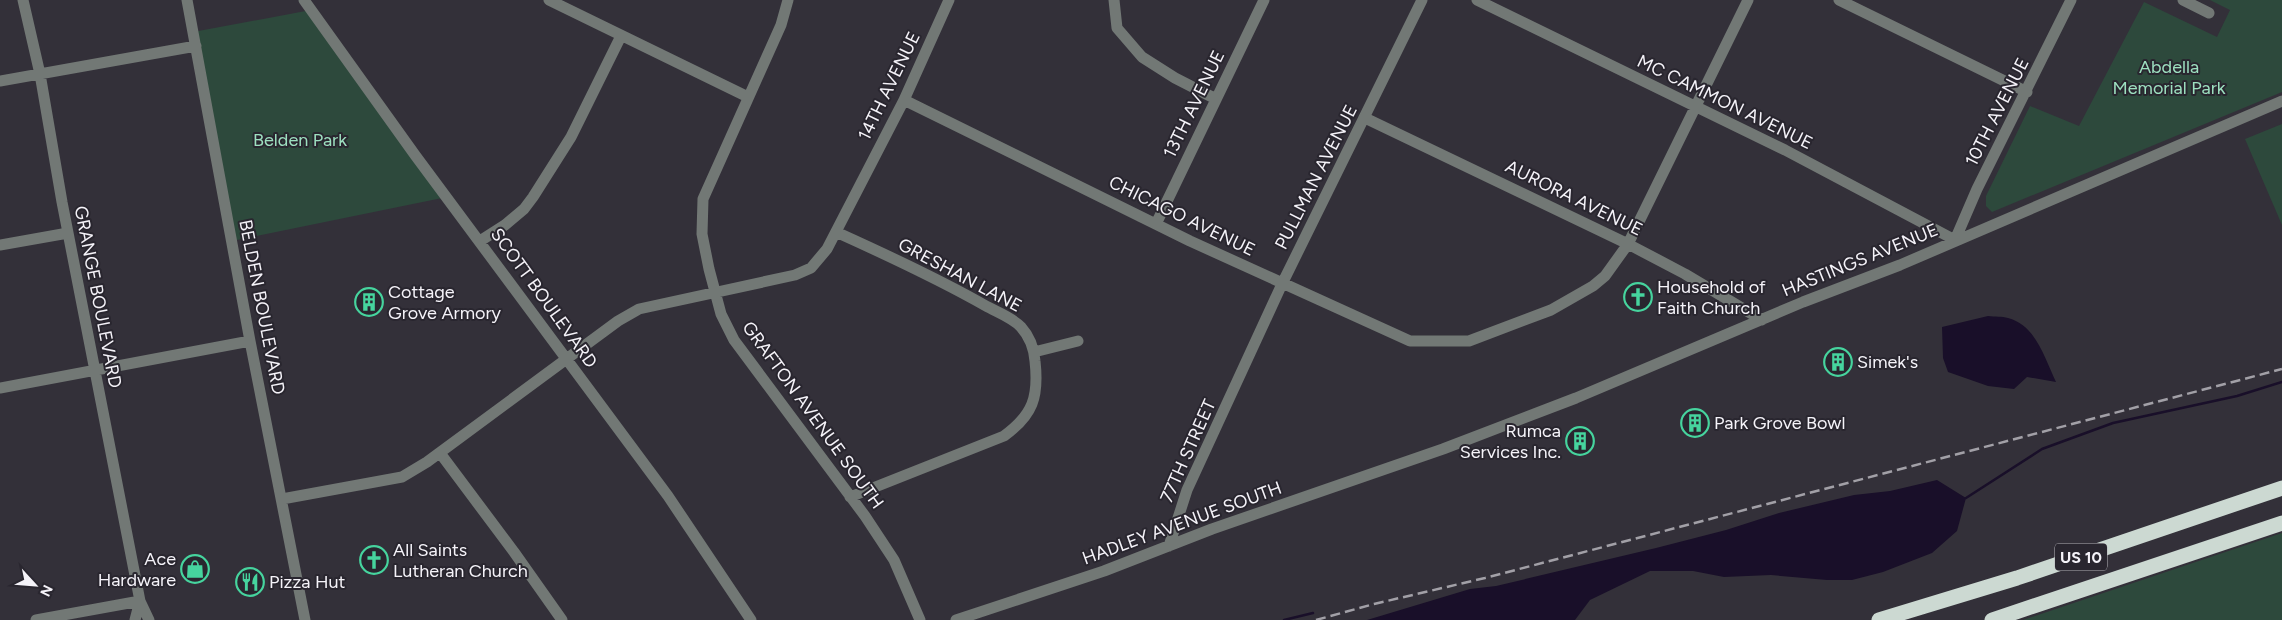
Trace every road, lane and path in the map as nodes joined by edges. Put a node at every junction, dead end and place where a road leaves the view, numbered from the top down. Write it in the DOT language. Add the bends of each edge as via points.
graph roads {
  1 [pos="23,0"];
  2 [pos="187,0"];
  3 [pos="304,0"];
  4 [pos="549,0"];
  5 [pos="788,0"];
  6 [pos="949,0"];
  7 [pos="1114,0"];
  8 [pos="1264,0"];
  9 [pos="1422,0"];
  10 [pos="1477,0"];
  11 [pos="1748,0"];
  12 [pos="1839,0"];
  13 [pos="2072,0"];
  14 [pos="2182,0"];
  15 [pos="2209,13"];
  16 [pos="621,36"];
  17 [pos="196,46"];
  18 [pos="40,74"];
  19 [pos="0,81"];
  20 [pos="2027,92"];
  21 [pos="748,97"];
  22 [pos="1216,99"];
  23 [pos="904,100"];
  24 [pos="2282,101"];
  25 [pos="1695,106"];
  26 [pos="1365,118"];
  27 [pos="1156,224"];
  28 [pos="836,232"];
  29 [pos="68,233"];
  30 [pos="1955,240"];
  31 [pos="480,241"];
  32 [pos="1628,244"];
  33 [pos="0,245"];
  34 [pos="1282,284"];
  35 [pos="715,292"];
  36 [pos="1762,320"];
  37 [pos="250,341"];
  38 [pos="1078,341"];
  39 [pos="1034,352"];
  40 [pos="567,360"];
  41 [pos="95,370"];
  42 [pos="1243,371"];
  43 [pos="0,388"];
  44 [pos="440,453"];
  45 [pos="1420,457"];
  46 [pos="2282,488"];
  47 [pos="850,497"];
  48 [pos="282,499"];
  49 [pos="2282,523"];
  50 [pos="1169,546"];
  51 [pos="140,601"];
  52 [pos="36,620"];
  53 [pos="135,620"];
  54 [pos="150,620"];
  55 [pos="305,620"];
  56 [pos="562,620"];
  57 [pos="751,620"];
  58 [pos="920,620"];
  59 [pos="956,620"];
  60 [pos="1879,620"];
  61 [pos="1992,620"];
  1 -- 18 [label="street, GRANGE BOULEVARD"];
  2 -- 17 [label="street, BELDEN BOULEVARD"];
  3 -- 31 [label="street, SCOTT BOULEVARD"];
  4 -- 16 [label="street"];
  5 -- 21 [label="street, GRAFTON AVENUE SOUTH" via="781,25"];
  6 -- 23 [label="street, 14TH AVENUE"];
  7 -- 22 [label="street" via="1117,28 1142,58"];
  8 -- 22 [label="street, 13TH AVENUE"];
  9 -- 26 [label="street, PULLMAN AVENUE"];
  10 -- 25 [label="street, MC CAMMON AVENUE"];
  11 -- 25 [label="street, CHICAGO AVENUE"];
  12 -- 20 [label="street"];
  13 -- 20 [label="street, 10TH AVENUE"];
  14 -- 15 [label="street"];
  16 -- 21 [label="street"];
  16 -- 31 [label="street" via="570,137 533,197 506,225"];
  17 -- 18 [label="street"];
  17 -- 37 [label="street, BELDEN BOULEVARD"];
  18 -- 19 [label="street"];
  18 -- 29 [label="street, GRANGE BOULEVARD"];
  20 -- 30 [label="street, 10TH AVENUE"];
  21 -- 35 [label="street, GRAFTON AVENUE SOUTH" via="703,199 702,234"];
  22 -- 27 [label="street, 13TH AVENUE"];
  23 -- 27 [label="street, CHICAGO AVENUE"];
  23 -- 28 [label="street, 14TH AVENUE"];
  24 -- 30 [label="street, HASTINGS AVENUE"];
  25 -- 30 [label="street, MC CAMMON AVENUE"];
  25 -- 32 [label="street, CHICAGO AVENUE"];
  26 -- 32 [label="street, AURORA AVENUE"];
  26 -- 34 [label="street, PULLMAN AVENUE"];
  27 -- 34 [label="street, CHICAGO AVENUE"];
  28 -- 35 [label="street, 14TH AVENUE" via="811,268 795,276"];
  28 -- 39 [label="street, GRESHAN LANE" via="949,284 1020,325 1029,336"];
  29 -- 33 [label="street"];
  29 -- 41 [label="street, GRANGE BOULEVARD"];
  30 -- 36 [label="street, HASTINGS AVENUE"];
  31 -- 40 [label="street, SCOTT BOULEVARD"];
  32 -- 34 [label="street, CHICAGO AVENUE" via="1605,276 1593,286 1551,310 1469,341 1410,341"];
  32 -- 36 [label="street, AURORA AVENUE"];
  34 -- 42 [label="street, PULLMAN AVENUE"];
  35 -- 40 [label="street, 14TH AVENUE" via="639,309"];
  35 -- 47 [label="street, GRAFTON AVENUE SOUTH" via="721,314 734,340"];
  36 -- 45 [label="street, HASTINGS AVENUE" via="1576,398"];
  37 -- 41 [label="street"];
  37 -- 48 [label="street, BELDEN BOULEVARD"];
  38 -- 39 [label="street"];
  39 -- 47 [label="street, GRESHAN LANE" via="1038,381 1036,394 1021,424 1004,436"];
  40 -- 44 [label="street, 14TH AVENUE"];
  40 -- 57 [label="street, SCOTT BOULEVARD" via="668,496"];
  41 -- 43 [label="street"];
  41 -- 51 [label="street, GRANGE BOULEVARD"];
  42 -- 50 [label="street, 77TH STREET" via="1187,490"];
  44 -- 48 [label="street, 14TH AVENUE" via="402,477"];
  44 -- 56 [label="street"];
  45 -- 50 [label="street, HADLEY AVENUE SOUTH"];
  46 -- 60 [label="highway, US 10" via="2026,575"];
  47 -- 58 [label="street, GRAFTON AVENUE SOUTH" via="894,560"];
  48 -- 55 [label="street, BELDEN BOULEVARD"];
  49 -- 61 [label="highway, US 10"];
  50 -- 59 [label="street, HADLEY AVENUE SOUTH"];
  51 -- 52 [label="street"];
  51 -- 53 [label="street, GRANGE BOULEVARD"];
  51 -- 54 [label="street, GRANGE BOULEVARD"];
}
